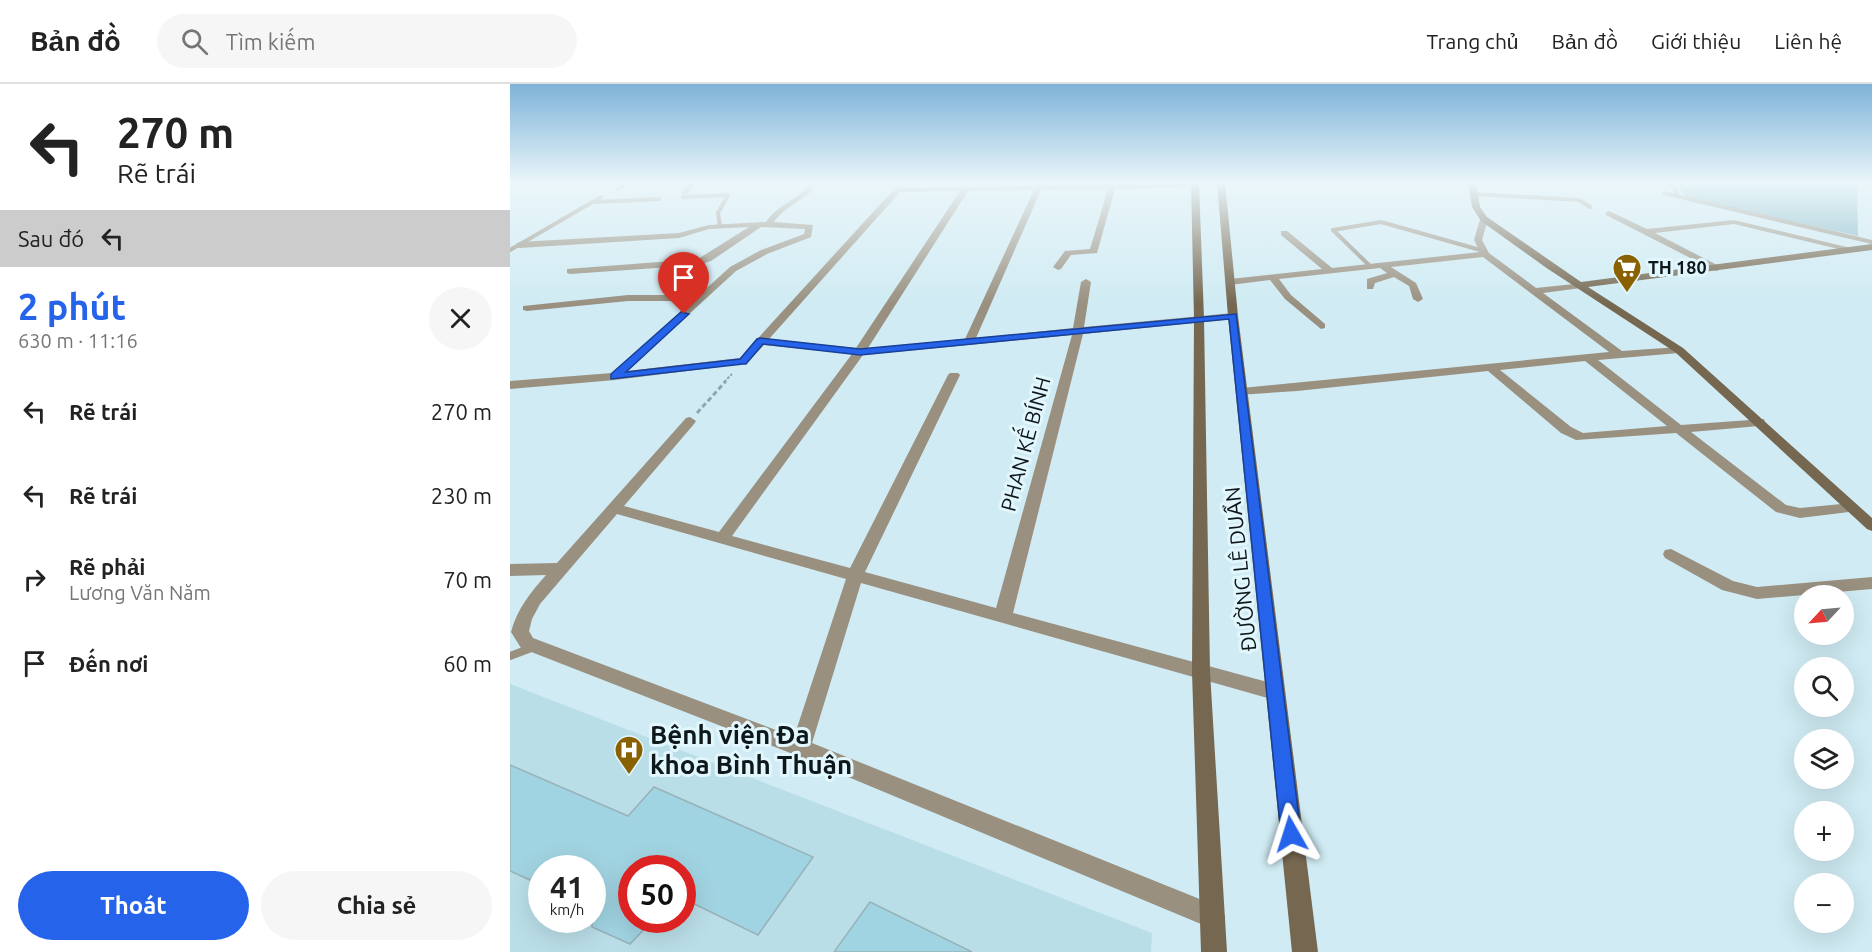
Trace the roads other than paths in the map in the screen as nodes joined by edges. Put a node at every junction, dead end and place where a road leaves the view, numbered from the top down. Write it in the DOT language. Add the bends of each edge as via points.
graph roads {
  1 [pos="556,223"];
  2 [pos="719,223"];
  3 [pos="867,223"];
  4 [pos="944,223"];
  5 [pos="1023,223"];
  6 [pos="1102,223"];
  7 [pos="1198,223"];
  8 [pos="1223,223"];
  9 [pos="1378,223"];
  10 [pos="1383,223"];
  11 [pos="1483,223"];
  12 [pos="1489,223"];
  13 [pos="1627,223"];
  14 [pos="1729,223"];
  15 [pos="1736,223"];
  16 [pos="1790,223"];
  17 [pos="769,224"];
  18 [pos="758,225"];
  19 [pos="720,226"];
  20 [pos="1645,232"];
  21 [pos="1284,233"];
  22 [pos="1872,242"];
  23 [pos="519,244"];
  24 [pos="1872,247"];
  25 [pos="1851,249"];
  26 [pos="510,250"];
  27 [pos="1485,253"];
  28 [pos="1383,266"];
  29 [pos="1058,267"];
  30 [pos="1371,267"];
  31 [pos="1716,268"];
  32 [pos="570,271"];
  33 [pos="1331,272"];
  34 [pos="1393,274"];
  35 [pos="1273,278"];
  36 [pos="1086,282"];
  37 [pos="1230,282"];
  38 [pos="1581,285"];
  39 [pos="1370,287"];
  40 [pos="1534,291"];
  41 [pos="702,298"];
  42 [pos="1418,299"];
  43 [pos="527,308"];
  44 [pos="1233,316"];
  45 [pos="1199,319"];
  46 [pos="1321,326"];
  47 [pos="1078,331"];
  48 [pos="760,341"];
  49 [pos="969,341"];
  50 [pos="1679,350"];
  51 [pos="860,352"];
  52 [pos="1619,354"];
  53 [pos="1587,357"];
  54 [pos="1491,368"];
  55 [pos="954,375"];
  56 [pos="615,376"];
  57 [pos="510,385"];
  58 [pos="1242,392"];
  59 [pos="690,420"];
  60 [pos="1759,422"];
  61 [pos="1679,428"];
  62 [pos="612,508"];
  63 [pos="1852,508"];
  64 [pos="1872,526"];
  65 [pos="722,539"];
  66 [pos="1671,554"];
  67 [pos="562,569"];
  68 [pos="510,570"];
  69 [pos="855,575"];
  70 [pos="1872,583"];
  71 [pos="1002,616"];
  72 [pos="536,646"];
  73 [pos="510,656"];
  74 [pos="1201,672"];
  75 [pos="1275,692"];
  76 [pos="800,748"];
  77 [pos="1213,918"];
  78 [pos="1214,952"];
  79 [pos="1305,952"];
  1 -- 23 [label="lane"];
  2 -- 19 [label="lane"];
  3 -- 48 [label="street"];
  4 -- 51 [label="street"];
  5 -- 49 [label="street"];
  6 -- 29 [label="street" via="1094,251 1068,253"];
  7 -- 45 [label="main road, ĐƯỜNG LÊ DUẨN"];
  8 -- 37 [label="main road, ĐƯỜNG LÊ DUẨN"];
  9 -- 30 [label="lane" via="1333,230"];
  10 -- 27 [label="lane"];
  11 -- 27 [label="street" via="1478,240"];
  12 -- 38 [label="main road"];
  13 -- 20 [label="street"];
  14 -- 20 [label="street"];
  15 -- 25 [label="street"];
  16 -- 22 [label="lane"];
  17 -- 18 [label="street"];
  17 -- 41 [label="street" via="802,225 811,230 802,239 747,260"];
  18 -- 19 [label="street"];
  18 -- 32 [label="street" via="699,262"];
  19 -- 23 [label="street" via="680,235"];
  20 -- 31 [label="street"];
  21 -- 33 [label="street"];
  23 -- 26 [label="lane"];
  24 -- 25 [label="main road"];
  25 -- 31 [label="main road"];
  27 -- 28 [label="street"];
  27 -- 40 [label="street"];
  28 -- 30 [label="street"];
  28 -- 34 [label="street"];
  30 -- 33 [label="street"];
  31 -- 38 [label="main road"];
  33 -- 35 [label="street"];
  34 -- 39 [label="street" via="1370,281"];
  34 -- 42 [label="street" via="1413,285"];
  35 -- 37 [label="street"];
  35 -- 46 [label="street"];
  36 -- 47 [label="street, PHAN KẾ BÍNH"];
  37 -- 44 [label="main road, ĐƯỜNG LÊ DUẨN"];
  38 -- 40 [label="street"];
  38 -- 50 [label="main road"];
  40 -- 52 [label="street"];
  41 -- 43 [label="street" via="628,298"];
  41 -- 56 [label="street"];
  44 -- 45 [label="street"];
  44 -- 58 [label="main road, ĐƯỜNG LÊ DUẨN"];
  45 -- 47 [label="street"];
  45 -- 74 [label="main road, ĐƯỜNG LÊ DUẨN"];
  47 -- 49 [label="street"];
  47 -- 71 [label="street, PHAN KẾ BÍNH"];
  48 -- 51 [label="street"];
  48 -- 56 [label="street" via="743,361"];
  49 -- 51 [label="street"];
  50 -- 52 [label="street"];
  50 -- 60 [label="main road"];
  51 -- 65 [label="street"];
  52 -- 53 [label="street"];
  53 -- 54 [label="street"];
  53 -- 61 [label="street"];
  54 -- 58 [label="street" via="1338,386"];
  54 -- 61 [label="street" via="1581,437"];
  55 -- 69 [label="street"];
  56 -- 57 [label="street"];
  58 -- 75 [label="main road, ĐƯỜNG LÊ DUẨN"];
  59 -- 62 [label="street"];
  60 -- 61 [label="street"];
  60 -- 63 [label="main road"];
  61 -- 63 [label="street" via="1781,509 1800,513"];
  62 -- 65 [label="street"];
  62 -- 67 [label="street"];
  63 -- 64 [label="main road"];
  65 -- 69 [label="street"];
  66 -- 70 [label="street" via="1728,586 1757,594"];
  67 -- 68 [label="street"];
  67 -- 72 [label="street" via="534,600 523,619 520,632 527,643"];
  69 -- 71 [label="street"];
  69 -- 76 [label="street"];
  71 -- 74 [label="street"];
  72 -- 73 [label="lane"];
  72 -- 76 [label="street"];
  74 -- 75 [label="street"];
  74 -- 77 [label="main road, ĐƯỜNG LÊ DUẨN"];
  75 -- 79 [label="main road, ĐƯỜNG LÊ DUẨN"];
  76 -- 77 [label="street"];
  77 -- 78 [label="main road, ĐƯỜNG LÊ DUẨN"];
}
